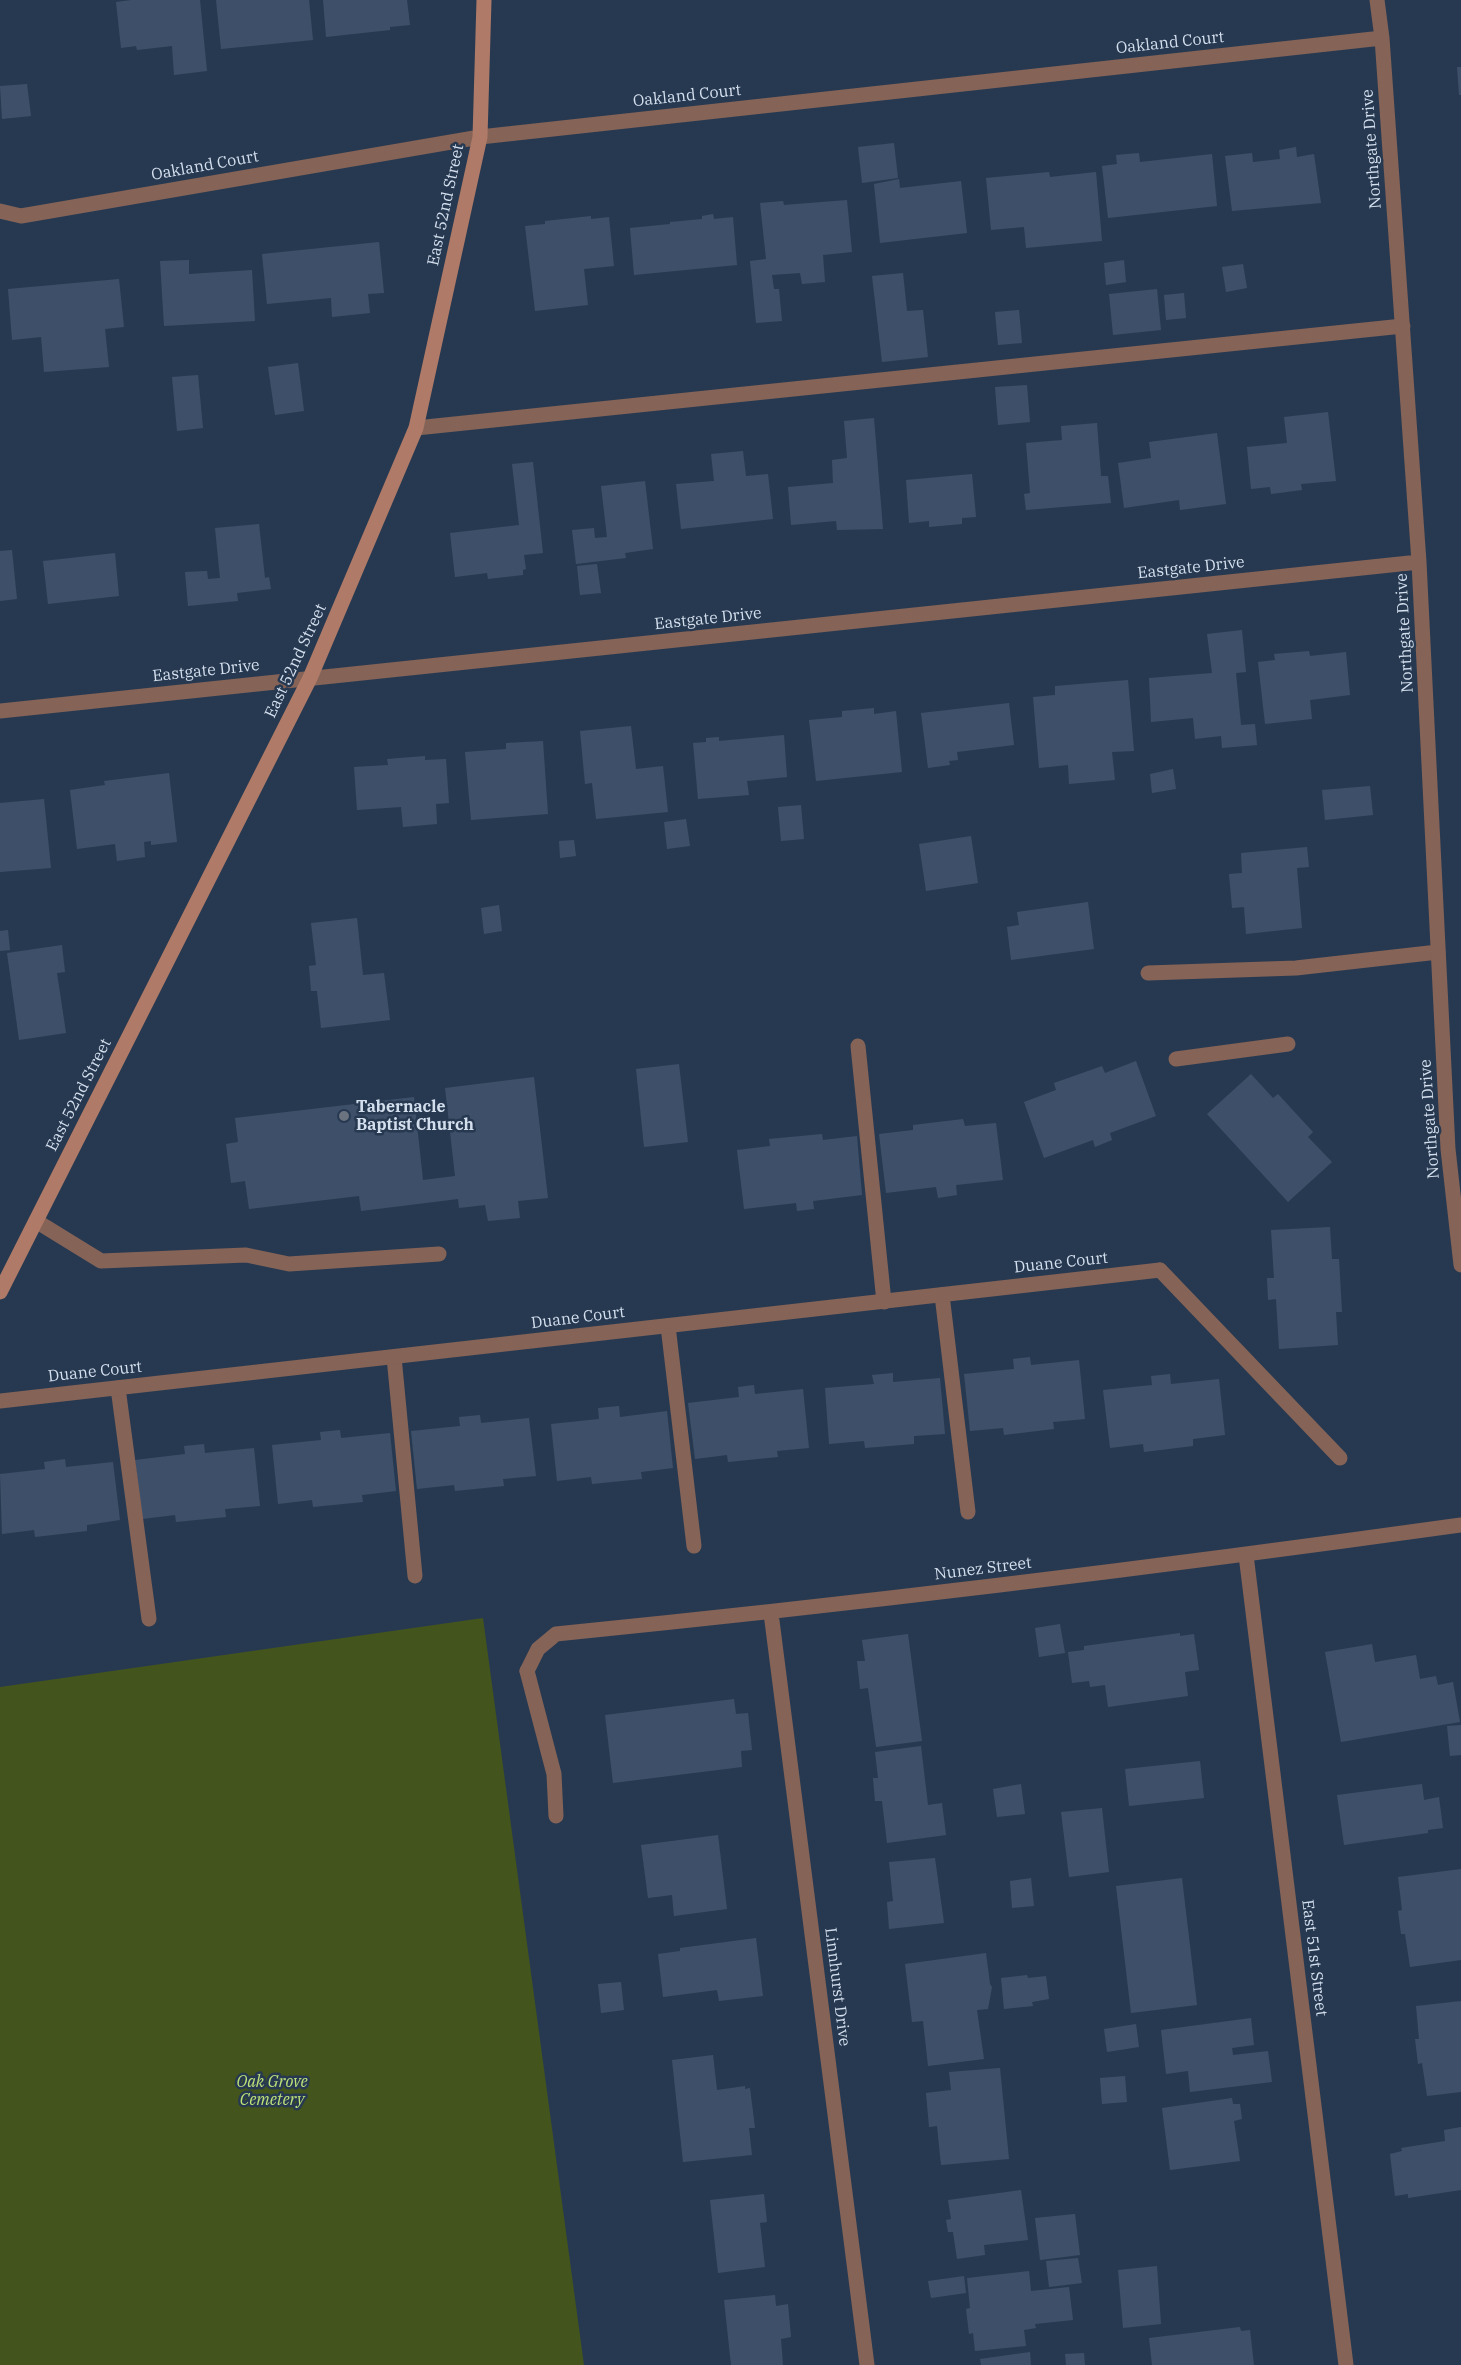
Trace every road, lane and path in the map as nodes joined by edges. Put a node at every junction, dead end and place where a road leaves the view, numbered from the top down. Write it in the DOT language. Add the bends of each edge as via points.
graph roads {
  1 [pos="484,0"];
  2 [pos="1377,0"];
  3 [pos="1382,38"];
  4 [pos="480,137"];
  5 [pos="0,211"];
  6 [pos="1403,326"];
  7 [pos="416,428"];
  8 [pos="1419,562"];
  9 [pos="310,678"];
  10 [pos="0,711"];
  11 [pos="1438,952"];
  12 [pos="1148,973"];
  13 [pos="1288,1044"];
  14 [pos="858,1046"];
  15 [pos="1176,1059"];
  16 [pos="36,1221"];
  17 [pos="439,1254"];
  18 [pos="1461,1265"];
  19 [pos="0,1292"];
  20 [pos="942,1295"];
  21 [pos="884,1302"];
  22 [pos="668,1326"];
  23 [pos="394,1357"];
  24 [pos="118,1388"];
  25 [pos="0,1401"];
  26 [pos="1340,1458"];
  27 [pos="968,1512"];
  28 [pos="1461,1525"];
  29 [pos="694,1546"];
  30 [pos="1246,1555"];
  31 [pos="415,1576"];
  32 [pos="771,1613"];
  33 [pos="149,1619"];
  34 [pos="556,1816"];
  35 [pos="867,2365"];
  36 [pos="1346,2365"];
  1 -- 4 [label="main road, East 52nd Street"];
  2 -- 3 [label="street, Northgate Drive"];
  3 -- 4 [label="street, Oakland Court"];
  3 -- 6 [label="street, Northgate Drive"];
  4 -- 5 [label="street, Oakland Court" via="21,216"];
  4 -- 7 [label="main road, East 52nd Street"];
  6 -- 7 [label="street"];
  6 -- 8 [label="street, Northgate Drive"];
  7 -- 9 [label="main road, East 52nd Street"];
  8 -- 9 [label="street, Eastgate Drive"];
  8 -- 11 [label="street, Northgate Drive"];
  9 -- 10 [label="street, Eastgate Drive"];
  9 -- 16 [label="main road, East 52nd Street"];
  11 -- 12 [label="street" via="1296,968"];
  11 -- 18 [label="street, Northgate Drive" via="1448,1149"];
  13 -- 15 [label="street"];
  14 -- 21 [label="street"];
  16 -- 17 [label="street" via="101,1261 246,1255 289,1264"];
  16 -- 19 [label="main road, East 52nd Street"];
  20 -- 21 [label="street, Duane Court"];
  20 -- 26 [label="street, Duane Court" via="1160,1270"];
  20 -- 27 [label="street"];
  21 -- 22 [label="street, Duane Court"];
  22 -- 23 [label="street, Duane Court"];
  22 -- 29 [label="street"];
  23 -- 24 [label="street, Duane Court"];
  23 -- 31 [label="street"];
  24 -- 25 [label="street, Duane Court"];
  24 -- 33 [label="street"];
  28 -- 30 [label="street, Nunez Street"];
  30 -- 32 [label="street, Nunez Street"];
  30 -- 36 [label="street, East 51st Street"];
  32 -- 34 [label="street, Nunez Street" via="556,1634 538,1649 527,1671 554,1774"];
  32 -- 35 [label="street, Linnhurst Drive"];
}
